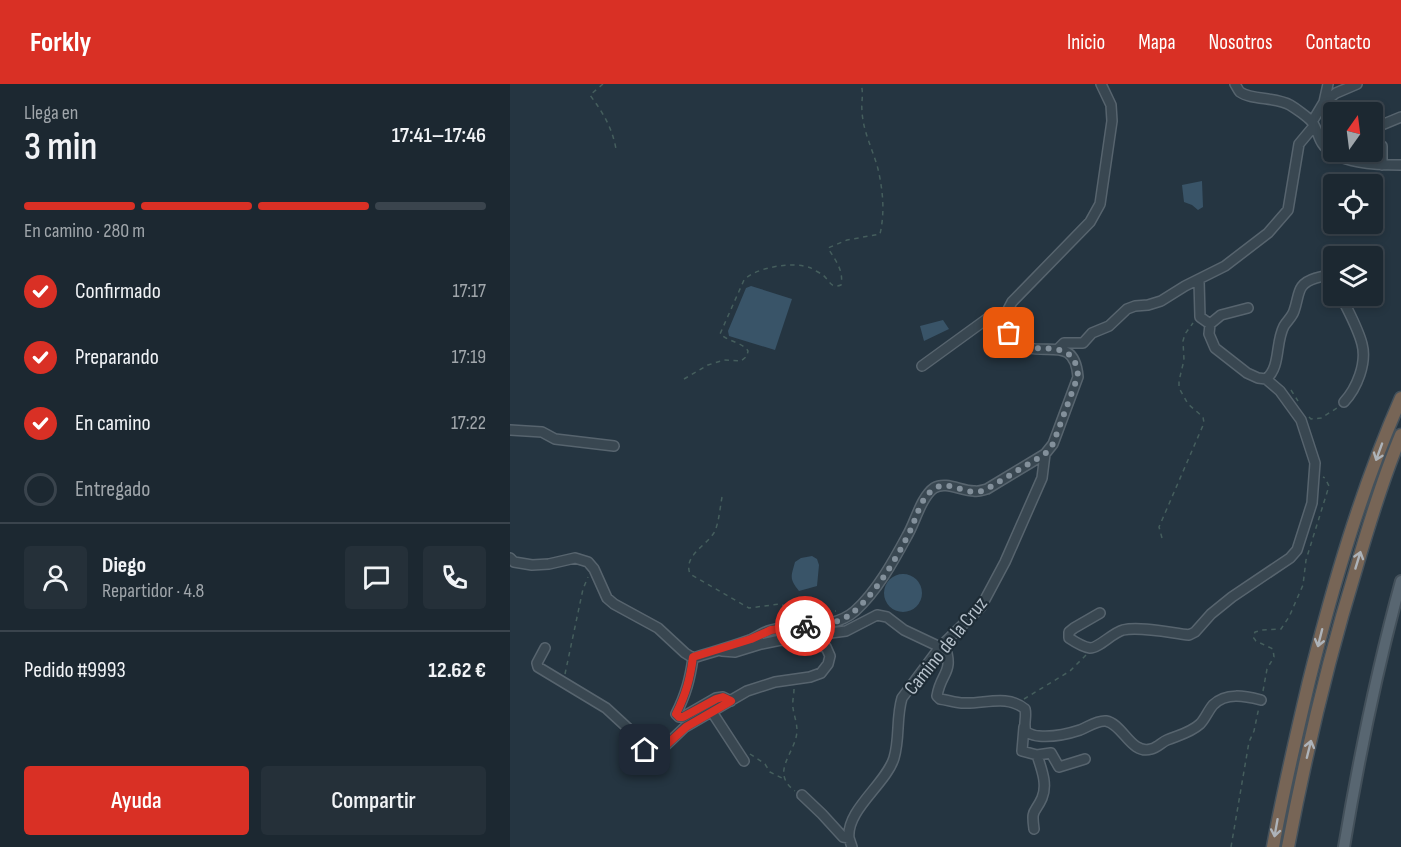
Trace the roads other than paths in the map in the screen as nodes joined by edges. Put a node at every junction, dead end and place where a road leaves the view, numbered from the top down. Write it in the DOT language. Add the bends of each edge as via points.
graph roads {
  1 [pos="1101,84"];
  2 [pos="1235,84"];
  3 [pos="1328,84"];
  4 [pos="1357,84"];
  5 [pos="1324,102"];
  6 [pos="1323,104"];
  7 [pos="1401,117"];
  8 [pos="1313,124"];
  9 [pos="1383,124"];
  10 [pos="1323,145"];
  11 [pos="1361,162"];
  12 [pos="1383,162"];
  13 [pos="1383,165"];
  14 [pos="1401,165"];
  15 [pos="1323,276"];
  16 [pos="1199,280"];
  17 [pos="1345,306"];
  18 [pos="1248,308"];
  19 [pos="1006,314"];
  20 [pos="1210,324"];
  21 [pos="1058,349"];
  22 [pos="922,366"];
  23 [pos="1266,379"];
  24 [pos="1401,398"];
  25 [pos="1344,402"];
  26 [pos="510,430"];
  27 [pos="1401,435"];
  28 [pos="614,446"];
  29 [pos="1045,454"];
  30 [pos="510,558"];
  31 [pos="1401,581"];
  32 [pos="1100,613"];
  33 [pos="781,640"];
  34 [pos="942,645"];
  35 [pos="545,648"];
  36 [pos="717,651"];
  37 [pos="693,657"];
  38 [pos="1261,700"];
  39 [pos="731,701"];
  40 [pos="712,712"];
  41 [pos="1024,727"];
  42 [pos="1037,755"];
  43 [pos="1085,759"];
  44 [pos="744,761"];
  45 [pos="802,795"];
  46 [pos="1034,829"];
  47 [pos="851,842"];
  48 [pos="1273,847"];
  49 [pos="1288,847"];
  50 [pos="1344,847"];
  1 -- 19 [label="street" via="1111,105 1113,121 1100,204 1090,222 1012,302"];
  2 -- 8 [label="street" via="1240,92 1290,105"];
  3 -- 5 [label="street"];
  4 -- 5 [label="street"];
  6 -- 8 [label="street"];
  7 -- 9 [label="street"];
  8 -- 10 [label="street"];
  8 -- 16 [label="street" via="1299,144 1288,210 1268,233 1225,266"];
  11 -- 13 [label="street"];
  12 -- 13 [label="street"];
  13 -- 14 [label="street"];
  15 -- 23 [label="street" via="1307,281 1298,292 1294,313 1283,327 1274,370"];
  16 -- 20 [label="street" via="1200,317"];
  16 -- 21 [label="street" via="1161,301 1126,309 1083,343 1064,343"];
  17 -- 25 [label="street" via="1363,345 1358,381"];
  18 -- 20 [label="street" via="1221,315"];
  19 -- 21 [label="street" via="1009,333 1016,342 1028,348"];
  19 -- 22 [label="street" via="995,313"];
  20 -- 23 [label="street" via="1209,334 1215,348 1247,373"];
  21 -- 29 [label="street, Camino de la Cruz" via="1071,355 1078,376 1053,444"];
  23 -- 32 [label="street" via="1301,420 1315,464 1312,504 1297,550 1232,597 1189,635 1122,630 1095,648 1069,638 1069,632"];
  24 -- 48 [label="highway, one-way" via="1355,518 1325,617"];
  26 -- 28 [label="street"];
  49 -- 27 [label="highway, one-way" via="1340,620"];
  29 -- 34 [label="street, Camino de la Cruz" via="1042,478 986,598"];
  29 -- 36 [label="street" via="978,492 948,485 934,488 924,499 890,567 854,612 822,624 771,630"];
  30 -- 37 [label="street" via="532,565 575,558 588,562 607,598 658,628"];
  31 -- 50 [label="main road" via="1365,727"];
  33 -- 34 [label="street" via="846,631 877,615"];
  33 -- 36 [label="street" via="735,652"];
  33 -- 39 [label="street" via="826,647 828,664 810,677 775,682"];
  34 -- 41 [label="street" via="949,665 937,696 964,703 1018,703 1025,709"];
  34 -- 47 [label="street, Camino de la Cruz" via="902,698 893,760 851,823"];
  35 -- 40 [label="street" via="538,668 606,708 645,750 663,748 686,727"];
  36 -- 37 [label="street"];
  37 -- 39 [label="street" via="689,684 676,714 683,717 723,697"];
  38 -- 41 [label="street" via="1240,695 1218,701 1191,732 1150,750 1140,749 1103,720 1080,730 1037,737"];
  39 -- 40 [label="street"];
  40 -- 44 [label="street"];
  41 -- 42 [label="street" via="1022,751"];
  42 -- 43 [label="street" via="1051,753 1059,767"];
  42 -- 46 [label="street" via="1044,791 1034,809"];
  45 -- 47 [label="street"];
}
